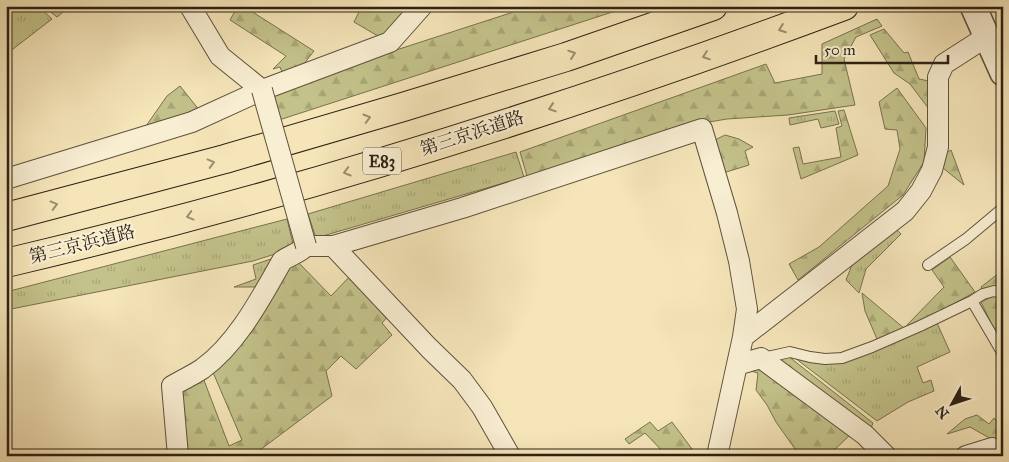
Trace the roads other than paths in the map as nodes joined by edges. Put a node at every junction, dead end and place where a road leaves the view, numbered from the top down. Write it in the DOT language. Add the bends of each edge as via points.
graph roads {
  1 [pos="190,6"];
  2 [pos="422,6"];
  3 [pos="712,6"];
  4 [pos="844,6"];
  5 [pos="973,6"];
  6 [pos="986,37"];
  7 [pos="1003,73"];
  8 [pos="262,90"];
  9 [pos="6,179"];
  10 [pos="1003,208"];
  11 [pos="6,217"];
  12 [pos="306,246"];
  13 [pos="333,246"];
  14 [pos="6,263"];
  15 [pos="928,265"];
  16 [pos="1003,293"];
  17 [pos="972,300"];
  18 [pos="743,337"];
  19 [pos="1003,354"];
  20 [pos="761,358"];
  21 [pos="736,365"];
  22 [pos="992,448"];
  23 [pos="178,456"];
  24 [pos="510,456"];
  25 [pos="717,456"];
  26 [pos="886,456"];
  27 [pos="966,456"];
  1 -- 8 [label="street" via="220,56"];
  2 -- 8 [label="street" via="390,42"];
  11 -- 3 [label="highway, one-way" via="226,160 403,108"];
  4 -- 14 [label="highway, 第三京浜道路 / E83, one-way" via="583,98 417,151 238,203"];
  5 -- 6 [label="street"];
  6 -- 7 [label="street"];
  6 -- 18 [label="street" via="944,64 938,77 938,147 932,170 905,211"];
  8 -- 9 [label="street" via="192,122"];
  8 -- 12 [label="street, bridge"];
  10 -- 15 [label="lane"];
  12 -- 13 [label="street"];
  12 -- 23 [label="street" via="282,262 250,316 224,349 202,368 172,386"];
  13 -- 18 [label="street" via="462,208 702,129 739,261 747,309"];
  13 -- 24 [label="street" via="462,380"];
  16 -- 17 [label="lane" via="994,291"];
  17 -- 19 [label="lane"];
  17 -- 20 [label="lane" via="920,326 842,358 825,359 790,352"];
  18 -- 21 [label="street"];
  20 -- 21 [label="street"];
  20 -- 26 [label="street" via="865,435"];
  21 -- 25 [label="street"];
  22 -- 27 [label="street"];
}
